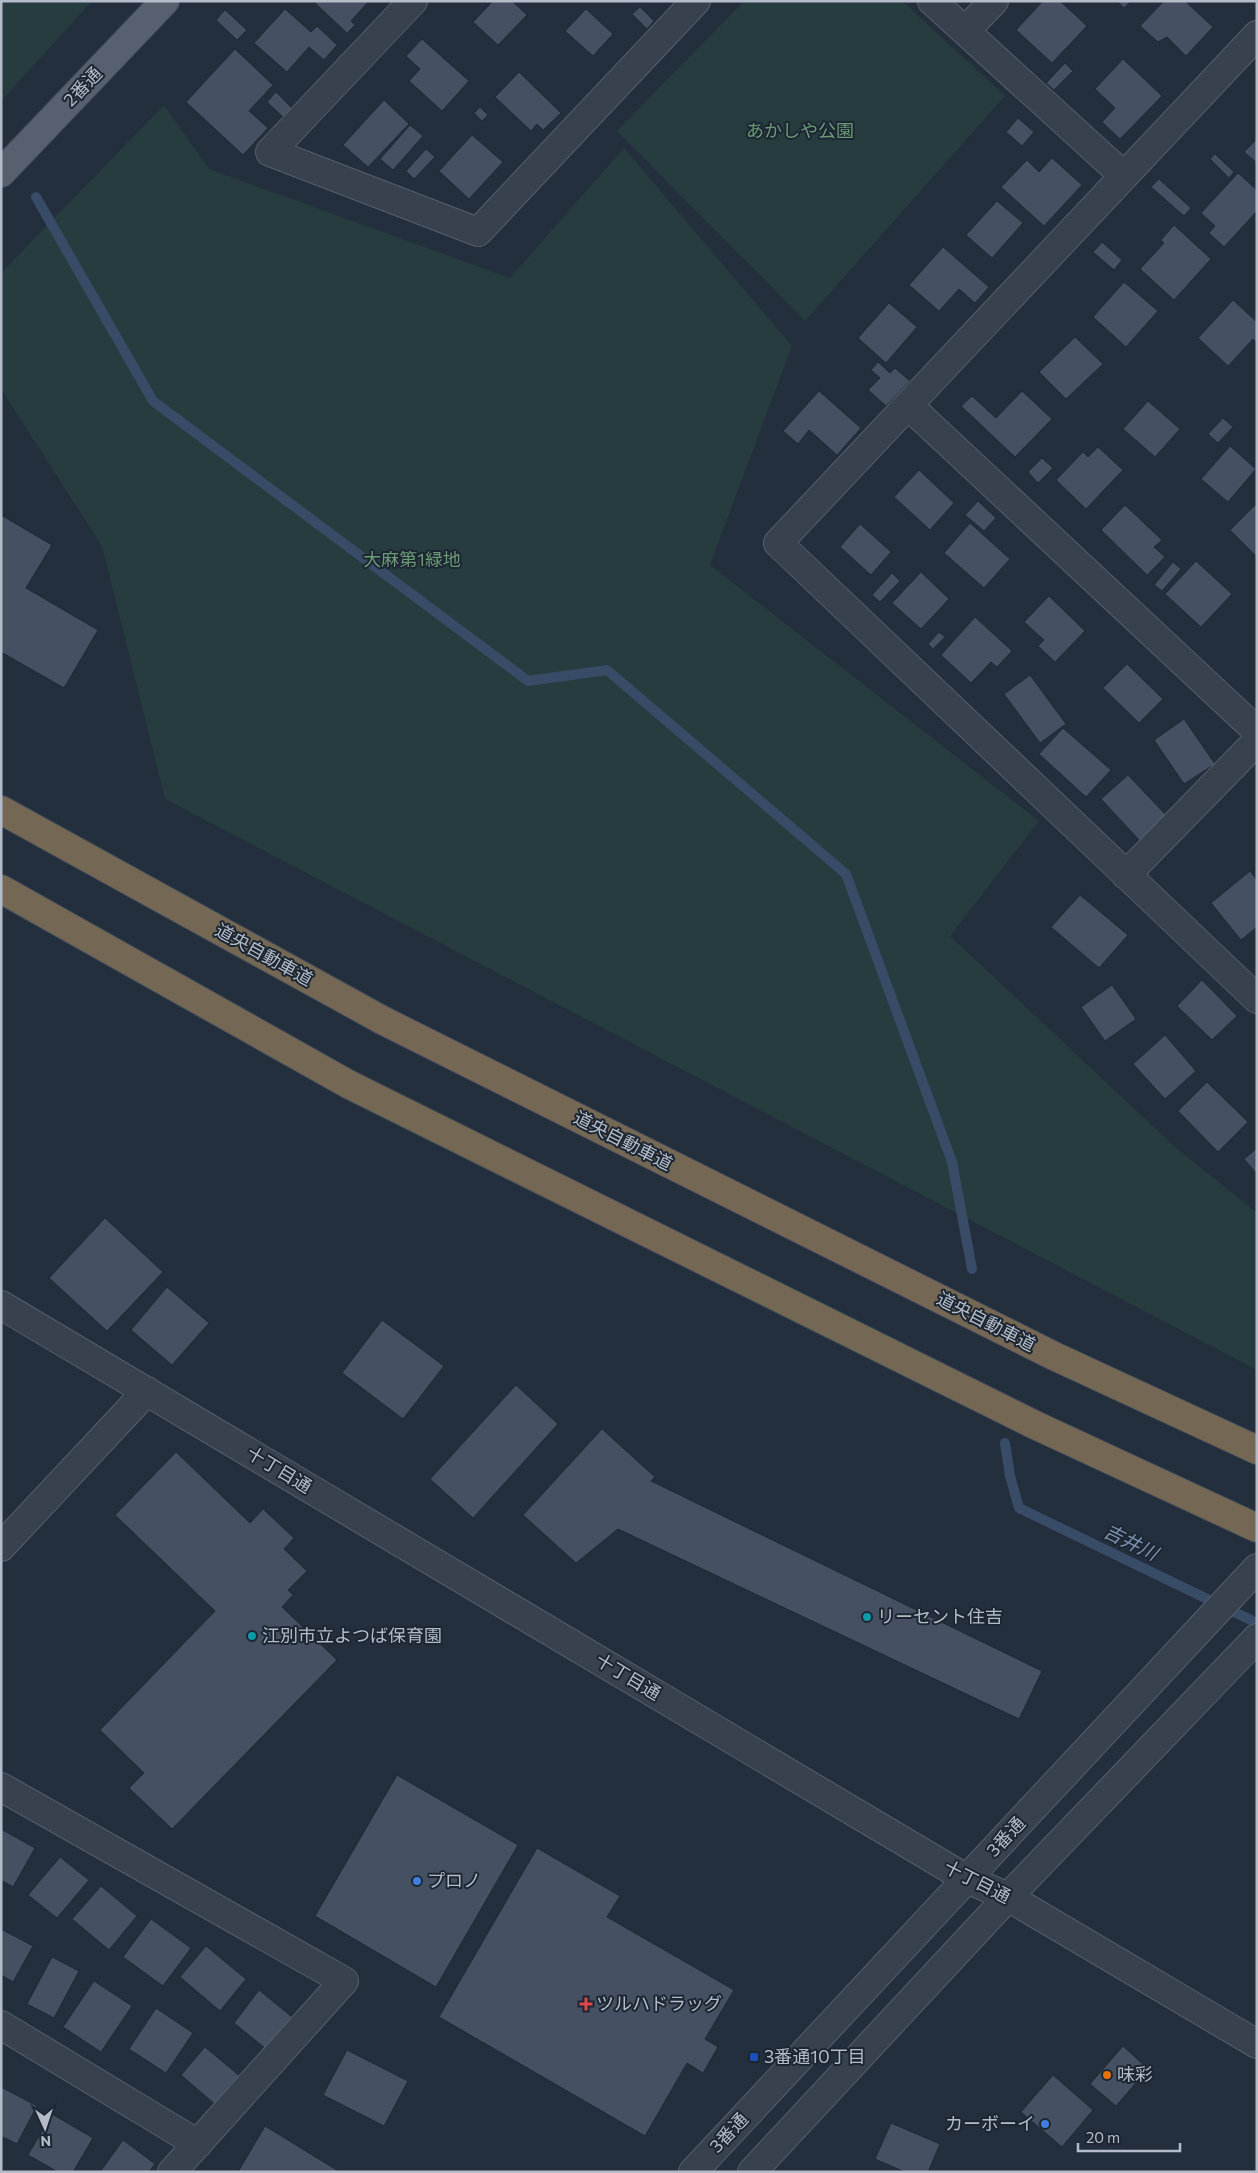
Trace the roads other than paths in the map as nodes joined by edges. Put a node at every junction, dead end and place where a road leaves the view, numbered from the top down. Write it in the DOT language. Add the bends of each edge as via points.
graph roads {
  1 [pos="165,1"];
  2 [pos="413,1"];
  3 [pos="696,1"];
  4 [pos="932,1"];
  5 [pos="994,1"];
  6 [pos="965,31"];
  7 [pos="1257,35"];
  8 [pos="1,173"];
  9 [pos="1124,176"];
  10 [pos="908,405"];
  11 [pos="1257,731"];
  12 [pos="1257,741"];
  13 [pos="1,810"];
  14 [pos="1126,875"];
  15 [pos="1,889"];
  16 [pos="1257,999"];
  17 [pos="1,1305"];
  18 [pos="147,1392"];
  19 [pos="1257,1450"];
  20 [pos="1257,1528"];
  21 [pos="1,1547"];
  22 [pos="1257,1568"];
  23 [pos="1257,1638"];
  24 [pos="1,1787"];
  25 [pos="967,1879"];
  26 [pos="1008,1897"];
  27 [pos="1,2025"];
  28 [pos="1257,2044"];
  29 [pos="198,2144"];
  30 [pos="172,2172"];
  31 [pos="693,2172"];
  32 [pos="752,2172"];
  1 -- 8 [label="main road, 2番通"];
  2 -- 3 [label="street" via="270,152 478,232"];
  4 -- 6 [label="street"];
  5 -- 6 [label="street"];
  6 -- 9 [label="street"];
  7 -- 9 [label="street"];
  9 -- 10 [label="street"];
  10 -- 11 [label="street"];
  10 -- 14 [label="street" via="778,543"];
  12 -- 14 [label="street"];
  13 -- 19 [label="highway, 道央自動車道" via="382,1020 1054,1356"];
  14 -- 16 [label="street"];
  15 -- 20 [label="highway" via="348,1084 1034,1425"];
  17 -- 18 [label="street, 十丁目通"];
  18 -- 21 [label="street"];
  18 -- 25 [label="street, 十丁目通"];
  22 -- 25 [label="street, 3番通"];
  23 -- 26 [label="street"];
  24 -- 29 [label="street" via="344,1981"];
  25 -- 26 [label="street, 十丁目通"];
  25 -- 31 [label="street, 3番通"];
  26 -- 28 [label="street, 十丁目通"];
  26 -- 32 [label="street"];
  27 -- 29 [label="street"];
  29 -- 30 [label="street"];
}
